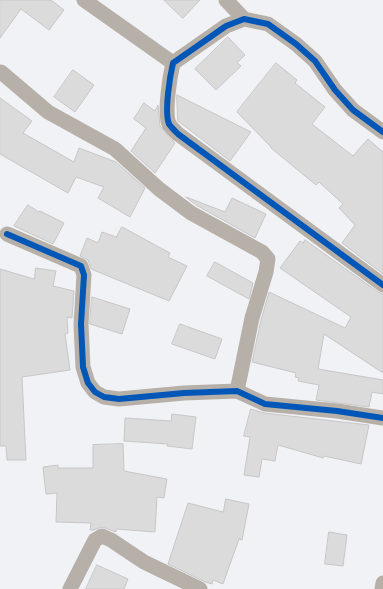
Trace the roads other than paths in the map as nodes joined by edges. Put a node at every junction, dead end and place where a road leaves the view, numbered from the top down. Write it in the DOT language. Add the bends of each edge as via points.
graph roads {
  1 [pos="84,0"];
  2 [pos="226,0"];
  3 [pos="244,19"];
  4 [pos="172,64"];
  5 [pos="1,72"];
  6 [pos="383,132"];
  7 [pos="7,234"];
  8 [pos="383,285"];
  9 [pos="237,392"];
  10 [pos="383,418"];
  11 [pos="383,583"];
  12 [pos="70,589"];
  13 [pos="200,589"];
  14 [pos="382,589"];
  1 -- 4 [label="street"];
  2 -- 3 [label="street"];
  3 -- 4 [label="street" via="226,26"];
  3 -- 6 [label="street" via="268,24 296,44 314,61 353,110"];
  4 -- 8 [label="street" via="168,86 168,115 169,124 178,134"];
  5 -- 9 [label="street" via="48,112 115,149 190,213 262,252 268,259 252,318"];
  7 -- 9 [label="street" via="81,266 84,275 81,324 83,367 94,392 104,397 120,399 184,393"];
  9 -- 10 [label="street" via="265,404"];
  11 -- 14 [label="street"];
  12 -- 13 [label="street" via="95,540 102,536 144,562"];
}
